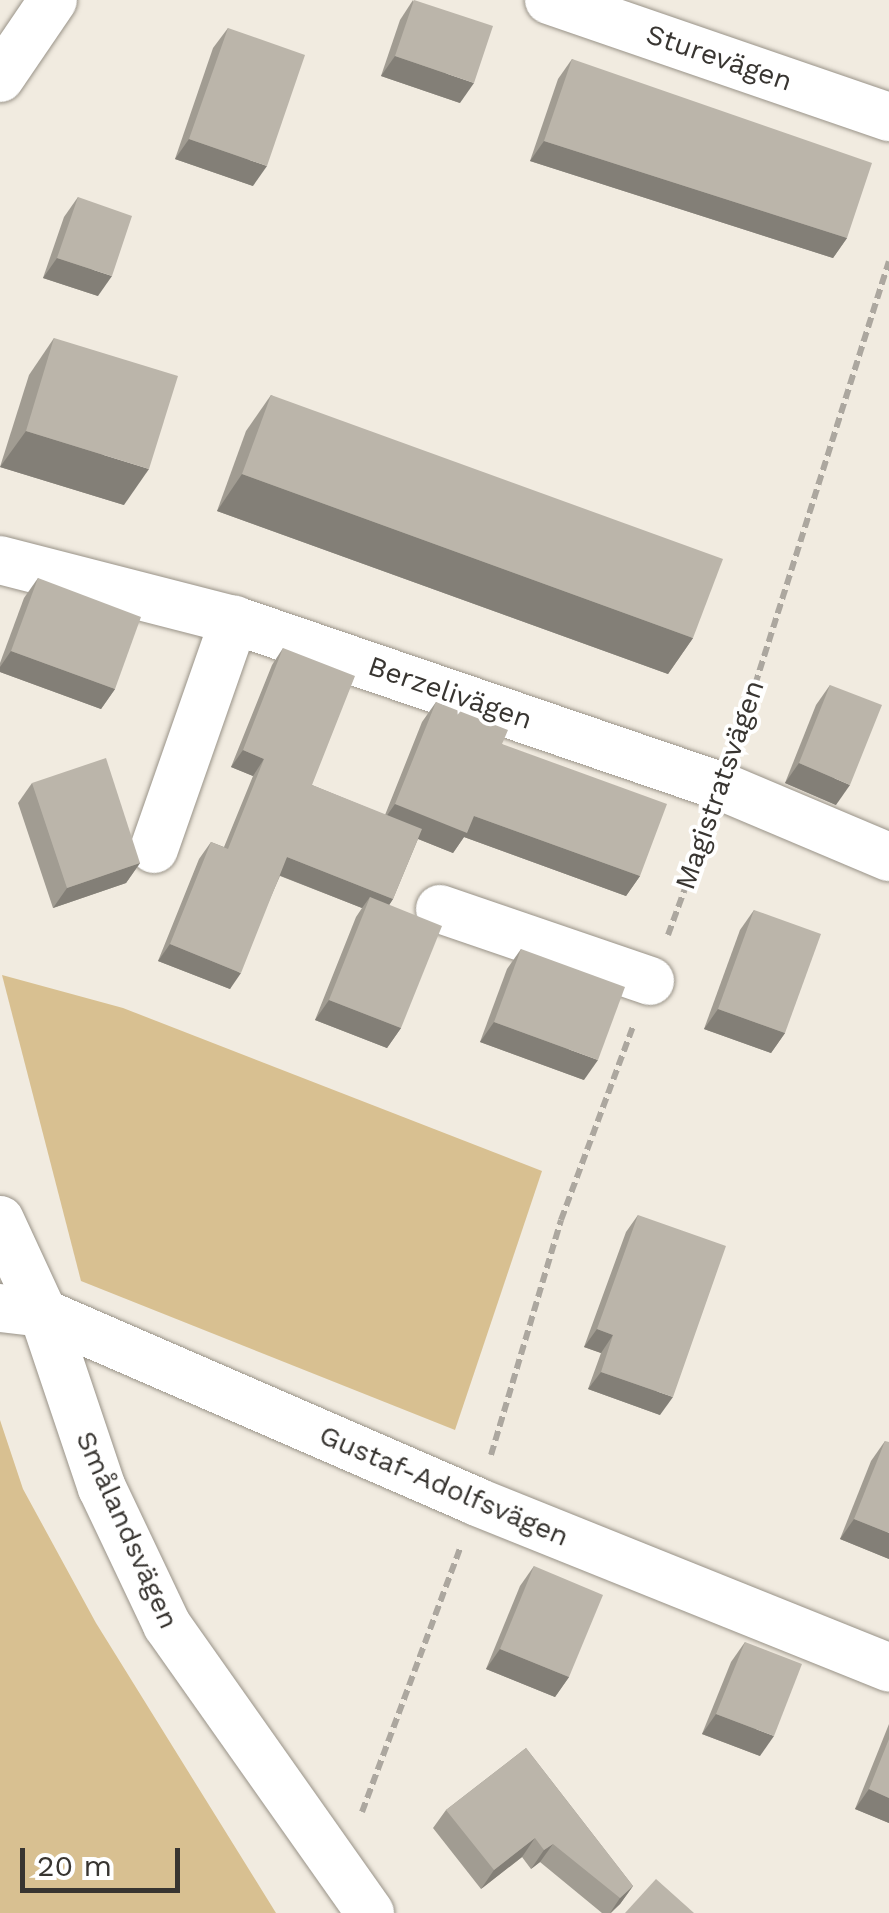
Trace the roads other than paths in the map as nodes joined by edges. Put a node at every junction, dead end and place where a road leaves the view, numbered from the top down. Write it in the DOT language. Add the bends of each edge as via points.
graph roads {
  1 [pos="52,0"];
  2 [pos="550,0"];
  3 [pos="0,78"];
  4 [pos="889,117"];
  5 [pos="0,560"];
  6 [pos="234,620"];
  7 [pos="154,849"];
  8 [pos="889,858"];
  9 [pos="440,909"];
  10 [pos="650,982"];
  11 [pos="0,1220"];
  12 [pos="22,1310"];
  13 [pos="889,1668"];
  14 [pos="370,1913"];
  1 -- 3 [label="street"];
  2 -- 4 [label="street, Sturevägen"];
  5 -- 6 [label="street, Berzelivägen"];
  6 -- 7 [label="street"];
  6 -- 8 [label="street, Berzelivägen" via="723,787"];
  9 -- 10 [label="street"];
  11 -- 12 [label="street, Smålandsvägen"];
  12 -- 13 [label="street, Gustaf-Adolfsvägen"];
  12 -- 14 [label="street, Smålandsvägen" via="166,1625"];
}
